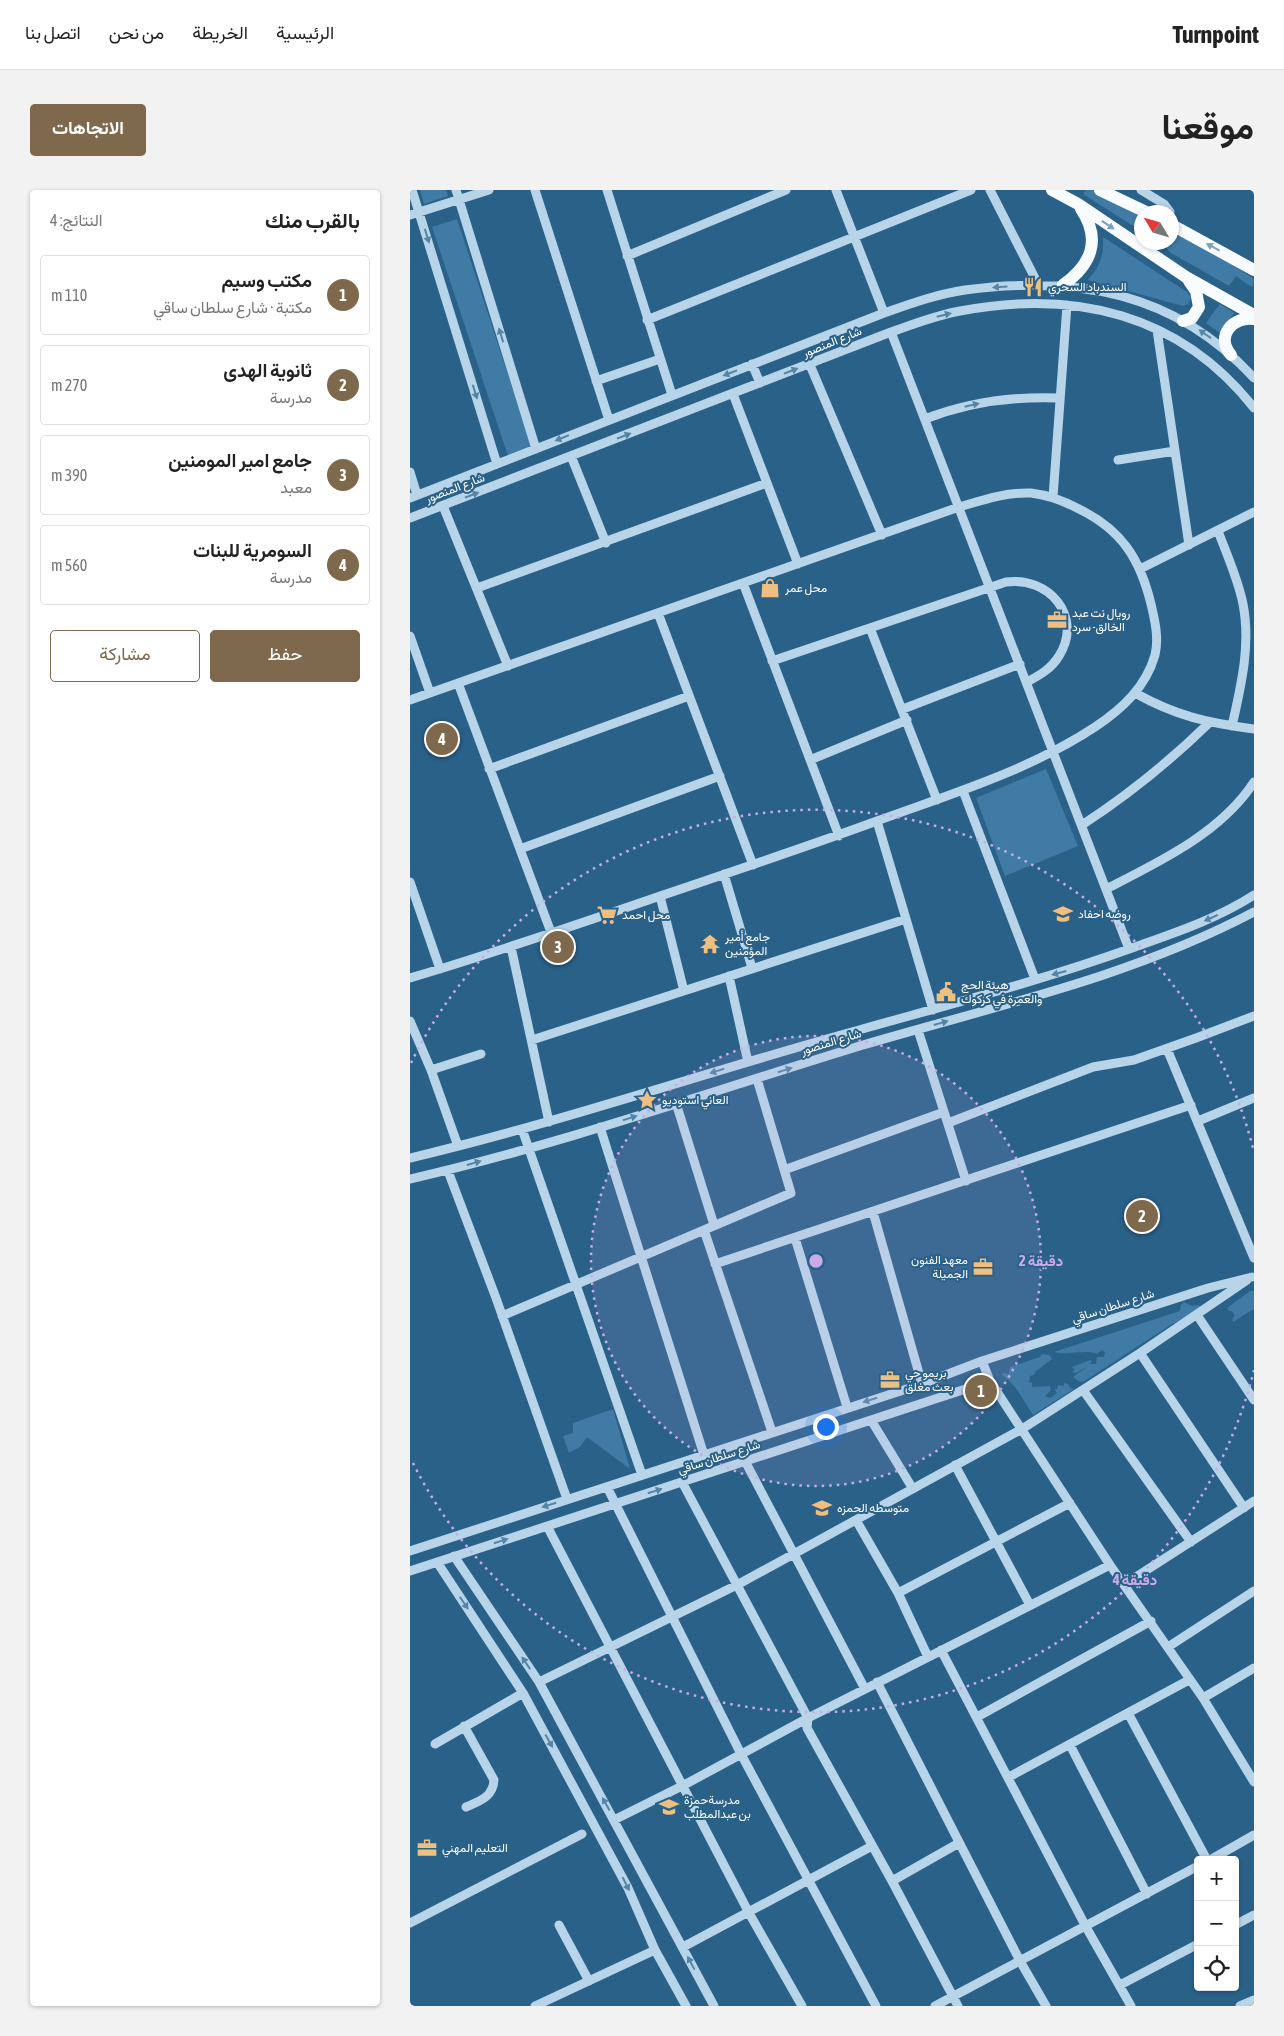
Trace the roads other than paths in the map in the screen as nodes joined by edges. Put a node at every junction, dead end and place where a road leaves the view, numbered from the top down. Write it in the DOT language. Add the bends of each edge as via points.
graph roads {
  1 [pos="412,190"];
  2 [pos="456,190"];
  3 [pos="489,190"];
  4 [pos="535,190"];
  5 [pos="607,190"];
  6 [pos="786,190"];
  7 [pos="836,190"];
  8 [pos="970,190"];
  9 [pos="990,190"];
  10 [pos="1052,190"];
  11 [pos="1100,190"];
  12 [pos="1142,190"];
  13 [pos="460,199"];
  14 [pos="1078,204"];
  15 [pos="1165,205"];
  16 [pos="1134,206"];
  17 [pos="415,214"];
  18 [pos="1179,229"];
  19 [pos="855,237"];
  20 [pos="1153,250"];
  21 [pos="627,256"];
  22 [pos="1156,257"];
  23 [pos="1254,270"];
  24 [pos="1186,278"];
  25 [pos="1062,285"];
  26 [pos="1039,286"];
  27 [pos="1067,305"];
  28 [pos="884,313"];
  29 [pos="1254,317"];
  30 [pos="647,320"];
  31 [pos="1184,320"];
  32 [pos="1157,330"];
  33 [pos="891,332"];
  34 [pos="1231,355"];
  35 [pos="660,359"];
  36 [pos="752,364"];
  37 [pos="810,364"];
  38 [pos="1254,378"];
  39 [pos="596,381"];
  40 [pos="760,383"];
  41 [pos="733,394"];
  42 [pos="672,395"];
  43 [pos="1060,398"];
  44 [pos="1254,408"];
  45 [pos="608,420"];
  46 [pos="925,420"];
  47 [pos="536,448"];
  48 [pos="1175,451"];
  49 [pos="571,456"];
  50 [pos="1118,460"];
  51 [pos="498,464"];
  52 [pos="410,472"];
  53 [pos="767,483"];
  54 [pos="414,497"];
  55 [pos="1053,497"];
  56 [pos="443,506"];
  57 [pos="959,508"];
  58 [pos="1254,512"];
  59 [pos="410,518"];
  60 [pos="1218,531"];
  61 [pos="882,535"];
  62 [pos="606,543"];
  63 [pos="1189,545"];
  64 [pos="798,564"];
  65 [pos="1140,569"];
  66 [pos="743,583"];
  67 [pos="477,588"];
  68 [pos="990,588"];
  69 [pos="658,613"];
  70 [pos="870,628"];
  71 [pos="410,636"];
  72 [pos="772,661"];
  73 [pos="1020,664"];
  74 [pos="508,666"];
  75 [pos="1027,682"];
  76 [pos="458,683"];
  77 [pos="430,693"];
  78 [pos="1135,693"];
  79 [pos="689,696"];
  80 [pos="410,700"];
  81 [pos="903,709"];
  82 [pos="907,720"];
  83 [pos="1209,723"];
  84 [pos="1232,726"];
  85 [pos="1254,729"];
  86 [pos="1054,752"];
  87 [pos="810,760"];
  88 [pos="489,769"];
  89 [pos="720,776"];
  90 [pos="1254,782"];
  91 [pos="963,791"];
  92 [pos="937,800"];
  93 [pos="877,821"];
  94 [pos="1082,825"];
  95 [pos="839,836"];
  96 [pos="520,849"];
  97 [pos="753,865"];
  98 [pos="724,874"];
  99 [pos="410,882"];
  100 [pos="1106,889"];
  101 [pos="1254,895"];
  102 [pos="660,896"];
  103 [pos="1254,912"];
  104 [pos="906,918"];
  105 [pos="552,935"];
  106 [pos="511,947"];
  107 [pos="1129,949"];
  108 [pos="752,968"];
  109 [pos="440,969"];
  110 [pos="729,976"];
  111 [pos="410,978"];
  112 [pos="1035,979"];
  113 [pos="684,991"];
  114 [pos="933,1010"];
  115 [pos="1254,1016"];
  116 [pos="410,1021"];
  117 [pos="860,1030"];
  118 [pos="918,1030"];
  119 [pos="532,1040"];
  120 [pos="864,1045"];
  121 [pos="1167,1049"];
  122 [pos="481,1054"];
  123 [pos="748,1062"];
  124 [pos="432,1070"];
  125 [pos="757,1079"];
  126 [pos="1254,1098"];
  127 [pos="676,1103"];
  128 [pos="1192,1105"];
  129 [pos="944,1112"];
  130 [pos="1198,1121"];
  131 [pos="549,1122"];
  132 [pos="948,1123"];
  133 [pos="600,1127"];
  134 [pos="522,1129"];
  135 [pos="458,1146"];
  136 [pos="528,1148"];
  137 [pos="410,1158"];
  138 [pos="784,1170"];
  139 [pos="448,1171"];
  140 [pos="410,1179"];
  141 [pos="966,1181"];
  142 [pos="873,1212"];
  143 [pos="714,1225"];
  144 [pos="704,1230"];
  145 [pos="795,1238"];
  146 [pos="641,1257"];
  147 [pos="1254,1258"];
  148 [pos="715,1264"];
  149 [pos="1253,1278"];
  150 [pos="576,1285"];
  151 [pos="1197,1315"];
  152 [pos="502,1316"];
  153 [pos="1140,1353"];
  154 [pos="982,1361"];
  155 [pos="990,1381"];
  156 [pos="922,1384"];
  157 [pos="1083,1390"];
  158 [pos="1254,1400"];
  159 [pos="847,1407"];
  160 [pos="871,1420"];
  161 [pos="1022,1429"];
  162 [pos="772,1432"];
  163 [pos="704,1455"];
  164 [pos="745,1461"];
  165 [pos="955,1465"];
  166 [pos="642,1475"];
  167 [pos="682,1482"];
  168 [pos="606,1486"];
  169 [pos="913,1489"];
  170 [pos="567,1500"];
  171 [pos="1254,1501"];
  172 [pos="1070,1503"];
  173 [pos="615,1504"];
  174 [pos="1244,1508"];
  175 [pos="856,1520"];
  176 [pos="547,1526"];
  177 [pos="996,1542"];
  178 [pos="1191,1542"];
  179 [pos="410,1551"];
  180 [pos="794,1553"];
  181 [pos="454,1556"];
  182 [pos="437,1562"];
  183 [pos="1110,1565"];
  184 [pos="410,1571"];
  185 [pos="1125,1584"];
  186 [pos="737,1585"];
  187 [pos="1254,1591"];
  188 [pos="898,1593"];
  189 [pos="1030,1605"];
  190 [pos="673,1617"];
  191 [pos="1151,1621"];
  192 [pos="1168,1647"];
  193 [pos="610,1649"];
  194 [pos="941,1650"];
  195 [pos="928,1656"];
  196 [pos="1254,1668"];
  197 [pos="1189,1680"];
  198 [pos="539,1682"];
  199 [pos="877,1682"];
  200 [pos="865,1688"];
  201 [pos="523,1693"];
  202 [pos="1202,1698"];
  203 [pos="1128,1713"];
  204 [pos="977,1716"];
  205 [pos="808,1718"];
  206 [pos="464,1726"];
  207 [pos="435,1744"];
  208 [pos="1070,1745"];
  209 [pos="741,1754"];
  210 [pos="1009,1777"];
  211 [pos="1254,1782"];
  212 [pos="684,1785"];
  213 [pos="466,1807"];
  214 [pos="614,1820"];
  215 [pos="582,1834"];
  216 [pos="1254,1835"];
  217 [pos="959,1843"];
  218 [pos="872,1846"];
  219 [pos="1207,1856"];
  220 [pos="1216,1856"];
  221 [pos="1194,1868"];
  222 [pos="808,1880"];
  223 [pos="892,1881"];
  224 [pos="1147,1894"];
  225 [pos="749,1912"];
  226 [pos="1254,1915"];
  227 [pos="1239,1922"];
  228 [pos="410,1923"];
  229 [pos="559,1925"];
  230 [pos="1086,1927"];
  231 [pos="1194,1946"];
  232 [pos="683,1947"];
  233 [pos="655,1950"];
  234 [pos="1020,1961"];
  235 [pos="589,1981"];
  236 [pos="1120,1985"];
  237 [pos="952,1996"];
  238 [pos="1254,2000"];
  239 [pos="535,2006"];
  240 [pos="686,2006"];
  241 [pos="714,2006"];
  242 [pos="802,2006"];
  243 [pos="876,2006"];
  244 [pos="935,2006"];
  245 [pos="958,2006"];
  246 [pos="1046,2006"];
  247 [pos="1131,2006"];
  248 [pos="1240,2006"];
  1 -- 17 [label="street"];
  2 -- 13 [label="street"];
  3 -- 13 [label="street"];
  4 -- 39 [label="street"];
  5 -- 21 [label="street"];
  6 -- 21 [label="street"];
  7 -- 19 [label="street"];
  8 -- 19 [label="street"];
  9 -- 26 [label="street"];
  10 -- 14 [label="main road"];
  11 -- 16 [label="main road"];
  12 -- 15 [label="street"];
  13 -- 17 [label="street"];
  47 -- 13 [label="street, one-way"];
  14 -- 22 [label="main road, one-way"];
  14 -- 25 [label="main road" via="1089,224 1091,252 1075,276"];
  17 -- 51 [label="street, one-way"];
  23 -- 18 [label="main road, one-way"];
  19 -- 28 [label="street"];
  19 -- 30 [label="street"];
  20 -- 22 [label="main road"];
  21 -- 30 [label="street"];
  22 -- 24 [label="main road"];
  24 -- 29 [label="main road"];
  24 -- 31 [label="main road" via="1196,291 1199,307 1192,318"];
  25 -- 26 [label="street, شارع المنصور"];
  25 -- 31 [label="street, شارع المنصور" via="1121,295"];
  26 -- 28 [label="street, شارع المنصور, one-way" via="964,290"];
  27 -- 32 [label="street, شارع المنصور" via="1115,313"];
  33 -- 27 [label="street, شارع المنصور, one-way" via="960,311 1018,304"];
  27 -- 43 [label="street"];
  28 -- 36 [label="street, شارع المنصور"];
  29 -- 34 [label="main road" via="1235,321 1226,332 1225,345"];
  30 -- 35 [label="street"];
  34 -- 31 [label="street, شارع المنصور, one-way"];
  32 -- 44 [label="street, شارع المنصور" via="1184,343 1207,361 1228,378"];
  32 -- 48 [label="street"];
  33 -- 37 [label="street, شارع المنصور"];
  33 -- 46 [label="street"];
  34 -- 38 [label="street, شارع المنصور"];
  35 -- 39 [label="street"];
  35 -- 42 [label="street"];
  36 -- 40 [label="street"];
  36 -- 42 [label="street, شارع المنصور, one-way"];
  40 -- 37 [label="street, شارع المنصور, one-way"];
  37 -- 61 [label="street"];
  39 -- 45 [label="street"];
  40 -- 41 [label="street, شارع المنصور"];
  49 -- 41 [label="street, شارع المنصور, one-way"];
  41 -- 53 [label="street"];
  42 -- 45 [label="street, شارع المنصور"];
  46 -- 43 [label="street, one-way" via="991,401 1025,397"];
  43 -- 55 [label="street"];
  45 -- 47 [label="street, شارع المنصور, one-way"];
  46 -- 57 [label="street"];
  47 -- 51 [label="street, شارع المنصور"];
  48 -- 50 [label="street"];
  48 -- 63 [label="street"];
  56 -- 49 [label="street, شارع المنصور, one-way"];
  49 -- 62 [label="street"];
  51 -- 54 [label="street, شارع المنصور"];
  52 -- 54 [label="street"];
  53 -- 62 [label="street"];
  53 -- 64 [label="street"];
  55 -- 57 [label="street" via="1032,493 1002,495"];
  55 -- 65 [label="street" via="1107,525 1125,544"];
  56 -- 59 [label="street, شارع المنصور"];
  56 -- 67 [label="street"];
  57 -- 61 [label="street"];
  57 -- 68 [label="street"];
  58 -- 60 [label="street"];
  60 -- 63 [label="street"];
  60 -- 84 [label="street" via="1243,604 1245,630 1242,678"];
  61 -- 64 [label="street"];
  62 -- 67 [label="street"];
  63 -- 65 [label="street"];
  64 -- 66 [label="street"];
  65 -- 78 [label="street" via="1157,635 1152,664"];
  66 -- 69 [label="street"];
  66 -- 72 [label="street"];
  67 -- 74 [label="street"];
  68 -- 70 [label="street"];
  68 -- 73 [label="street"];
  68 -- 75 [label="street" via="1016,581 1029,582 1049,592 1062,609 1068,632 1064,647 1051,666"];
  69 -- 74 [label="street"];
  69 -- 79 [label="street"];
  70 -- 72 [label="street"];
  70 -- 81 [label="street"];
  71 -- 77 [label="street"];
  72 -- 87 [label="street"];
  73 -- 75 [label="street"];
  73 -- 81 [label="street"];
  74 -- 76 [label="street"];
  75 -- 86 [label="street"];
  76 -- 77 [label="street"];
  76 -- 88 [label="street"];
  77 -- 80 [label="street"];
  78 -- 83 [label="street" via="1178,714"];
  78 -- 86 [label="street" via="1117,712"];
  79 -- 88 [label="street"];
  79 -- 89 [label="street"];
  81 -- 82 [label="street"];
  82 -- 87 [label="street"];
  82 -- 92 [label="street"];
  83 -- 84 [label="street"];
  83 -- 94 [label="street" via="1138,787"];
  84 -- 85 [label="street"];
  86 -- 91 [label="street"];
  86 -- 94 [label="street"];
  87 -- 95 [label="street"];
  88 -- 96 [label="street"];
  89 -- 96 [label="street"];
  89 -- 97 [label="street"];
  90 -- 100 [label="street" via="1220,820 1157,862"];
  91 -- 92 [label="street"];
  91 -- 112 [label="street"];
  92 -- 93 [label="street"];
  93 -- 95 [label="street"];
  93 -- 104 [label="street"];
  94 -- 100 [label="street"];
  95 -- 97 [label="street"];
  96 -- 105 [label="street"];
  97 -- 98 [label="street"];
  98 -- 102 [label="street"];
  98 -- 108 [label="street"];
  99 -- 109 [label="street"];
  100 -- 107 [label="street"];
  101 -- 107 [label="street, شارع المنصور, one-way" via="1208,920"];
  102 -- 105 [label="street"];
  102 -- 113 [label="street"];
  118 -- 103 [label="street, شارع المنصور, one-way" via="1088,981 1204,937"];
  104 -- 108 [label="street"];
  104 -- 114 [label="street"];
  105 -- 106 [label="street"];
  106 -- 109 [label="street"];
  106 -- 119 [label="street"];
  107 -- 112 [label="street, شارع المنصور, one-way" via="1080,968"];
  108 -- 110 [label="street"];
  109 -- 111 [label="street"];
  110 -- 113 [label="street"];
  110 -- 123 [label="street"];
  112 -- 114 [label="street, شارع المنصور"];
  113 -- 119 [label="street"];
  114 -- 117 [label="street, شارع المنصور"];
  115 -- 121 [label="street"];
  116 -- 124 [label="street"];
  117 -- 120 [label="street"];
  117 -- 123 [label="street, شارع المنصور"];
  118 -- 120 [label="street, شارع المنصور"];
  118 -- 129 [label="street"];
  119 -- 131 [label="street"];
  125 -- 120 [label="street, شارع المنصور, one-way"];
  121 -- 128 [label="street"];
  121 -- 132 [label="street" via="1125,1062 1093,1067"];
  122 -- 124 [label="street"];
  123 -- 131 [label="street, شارع المنصور, one-way"];
  124 -- 135 [label="street"];
  125 -- 127 [label="street, شارع المنصور"];
  125 -- 138 [label="street"];
  126 -- 130 [label="street"];
  133 -- 127 [label="street, شارع المنصور, one-way"];
  127 -- 143 [label="street"];
  128 -- 130 [label="street"];
  128 -- 141 [label="street"];
  129 -- 132 [label="street"];
  129 -- 138 [label="street"];
  130 -- 147 [label="street"];
  131 -- 134 [label="street, شارع المنصور"];
  132 -- 141 [label="street"];
  133 -- 136 [label="street, شارع المنصور"];
  133 -- 146 [label="street"];
  134 -- 135 [label="street, شارع المنصور"];
  134 -- 136 [label="street"];
  135 -- 137 [label="street, شارع المنصور"];
  139 -- 136 [label="street, شارع المنصور, one-way"];
  136 -- 150 [label="street"];
  138 -- 143 [label="street" via="791,1193"];
  139 -- 140 [label="street, شارع المنصور"];
  139 -- 152 [label="street"];
  141 -- 142 [label="street"];
  142 -- 145 [label="street"];
  142 -- 156 [label="street"];
  143 -- 144 [label="street"];
  144 -- 146 [label="street"];
  144 -- 148 [label="street"];
  145 -- 148 [label="street"];
  145 -- 159 [label="street"];
  146 -- 150 [label="street"];
  146 -- 163 [label="street"];
  148 -- 162 [label="street"];
  149 -- 151 [label="street"];
  149 -- 154 [label="street, شارع سلطان ساقي" via="1208,1288"];
  150 -- 152 [label="street"];
  150 -- 166 [label="street"];
  151 -- 153 [label="street"];
  151 -- 158 [label="street"];
  152 -- 170 [label="street"];
  153 -- 157 [label="street"];
  153 -- 174 [label="street"];
  154 -- 155 [label="street"];
  154 -- 156 [label="street, شارع سلطان ساقي"];
  155 -- 160 [label="street, شارع سلطان ساقي"];
  155 -- 161 [label="street"];
  156 -- 159 [label="street, شارع سلطان ساقي, one-way"];
  157 -- 161 [label="street"];
  157 -- 178 [label="street"];
  159 -- 162 [label="street, شارع سلطان ساقي"];
  160 -- 164 [label="street, شارع سلطان ساقي"];
  160 -- 169 [label="street"];
  161 -- 165 [label="street"];
  161 -- 172 [label="street"];
  162 -- 163 [label="street, شارع سلطان ساقي"];
  163 -- 166 [label="street, شارع سلطان ساقي"];
  164 -- 167 [label="street, شارع سلطان ساقي"];
  164 -- 180 [label="street"];
  165 -- 169 [label="street"];
  165 -- 177 [label="street"];
  166 -- 168 [label="street, شارع سلطان ساقي"];
  173 -- 167 [label="street, شارع سلطان ساقي, one-way"];
  167 -- 186 [label="street"];
  168 -- 170 [label="street, شارع سلطان ساقي"];
  168 -- 173 [label="street"];
  169 -- 175 [label="street"];
  170 -- 179 [label="street, شارع سلطان ساقي, one-way"];
  171 -- 174 [label="street"];
  172 -- 177 [label="street"];
  172 -- 183 [label="street"];
  173 -- 176 [label="street, شارع سلطان ساقي"];
  173 -- 190 [label="street"];
  174 -- 178 [label="street"];
  175 -- 180 [label="street"];
  175 -- 188 [label="street"];
  181 -- 176 [label="street, شارع سلطان ساقي, one-way"];
  176 -- 193 [label="street"];
  177 -- 188 [label="street"];
  177 -- 189 [label="street"];
  178 -- 185 [label="street"];
  180 -- 186 [label="street"];
  180 -- 200 [label="street"];
  181 -- 182 [label="street, شارع سلطان ساقي"];
  198 -- 181 [label="street, one-way"];
  182 -- 184 [label="street, شارع سلطان ساقي"];
  182 -- 201 [label="street, one-way"];
  183 -- 185 [label="street"];
  183 -- 189 [label="street"];
  185 -- 191 [label="street"];
  186 -- 190 [label="street"];
  186 -- 205 [label="street"];
  187 -- 192 [label="street"];
  188 -- 195 [label="street"];
  189 -- 194 [label="street"];
  190 -- 193 [label="street"];
  190 -- 209 [label="street"];
  191 -- 192 [label="street"];
  191 -- 204 [label="street"];
  192 -- 197 [label="street"];
  193 -- 198 [label="street"];
  193 -- 212 [label="street"];
  194 -- 195 [label="street"];
  194 -- 204 [label="street"];
  195 -- 199 [label="street"];
  196 -- 202 [label="street"];
  197 -- 202 [label="street"];
  197 -- 203 [label="street"];
  214 -- 198 [label="street, one-way"];
  199 -- 200 [label="street"];
  199 -- 217 [label="street"];
  200 -- 205 [label="street"];
  201 -- 206 [label="street"];
  201 -- 233 [label="street, one-way" via="628,1888"];
  202 -- 211 [label="street"];
  203 -- 208 [label="street"];
  203 -- 219 [label="street"];
  204 -- 210 [label="street"];
  205 -- 209 [label="street"];
  205 -- 218 [label="street" via="807,1728"];
  206 -- 207 [label="street"];
  206 -- 213 [label="street" via="494,1780 486,1798"];
  208 -- 210 [label="street"];
  208 -- 224 [label="street"];
  209 -- 212 [label="street"];
  209 -- 222 [label="street"];
  210 -- 230 [label="street"];
  212 -- 214 [label="street"];
  212 -- 225 [label="street"];
  214 -- 232 [label="street"];
  215 -- 228 [label="street"];
  216 -- 220 [label="street"];
  217 -- 223 [label="street"];
  217 -- 234 [label="street"];
  218 -- 222 [label="street"];
  218 -- 223 [label="street"];
  221 -- 224 [label="street"];
  222 -- 225 [label="street"];
  222 -- 243 [label="street"];
  223 -- 237 [label="street"];
  224 -- 230 [label="street"];
  225 -- 232 [label="street"];
  225 -- 242 [label="street"];
  226 -- 227 [label="street"];
  229 -- 235 [label="street"];
  230 -- 234 [label="street"];
  230 -- 236 [label="street"];
  231 -- 236 [label="street"];
  241 -- 232 [label="street, one-way"];
  233 -- 235 [label="street"];
  233 -- 240 [label="street"];
  234 -- 237 [label="street"];
  234 -- 246 [label="street"];
  235 -- 239 [label="street"];
  236 -- 247 [label="street"];
  237 -- 244 [label="street"];
  237 -- 245 [label="street"];
  238 -- 248 [label="street"];
}
